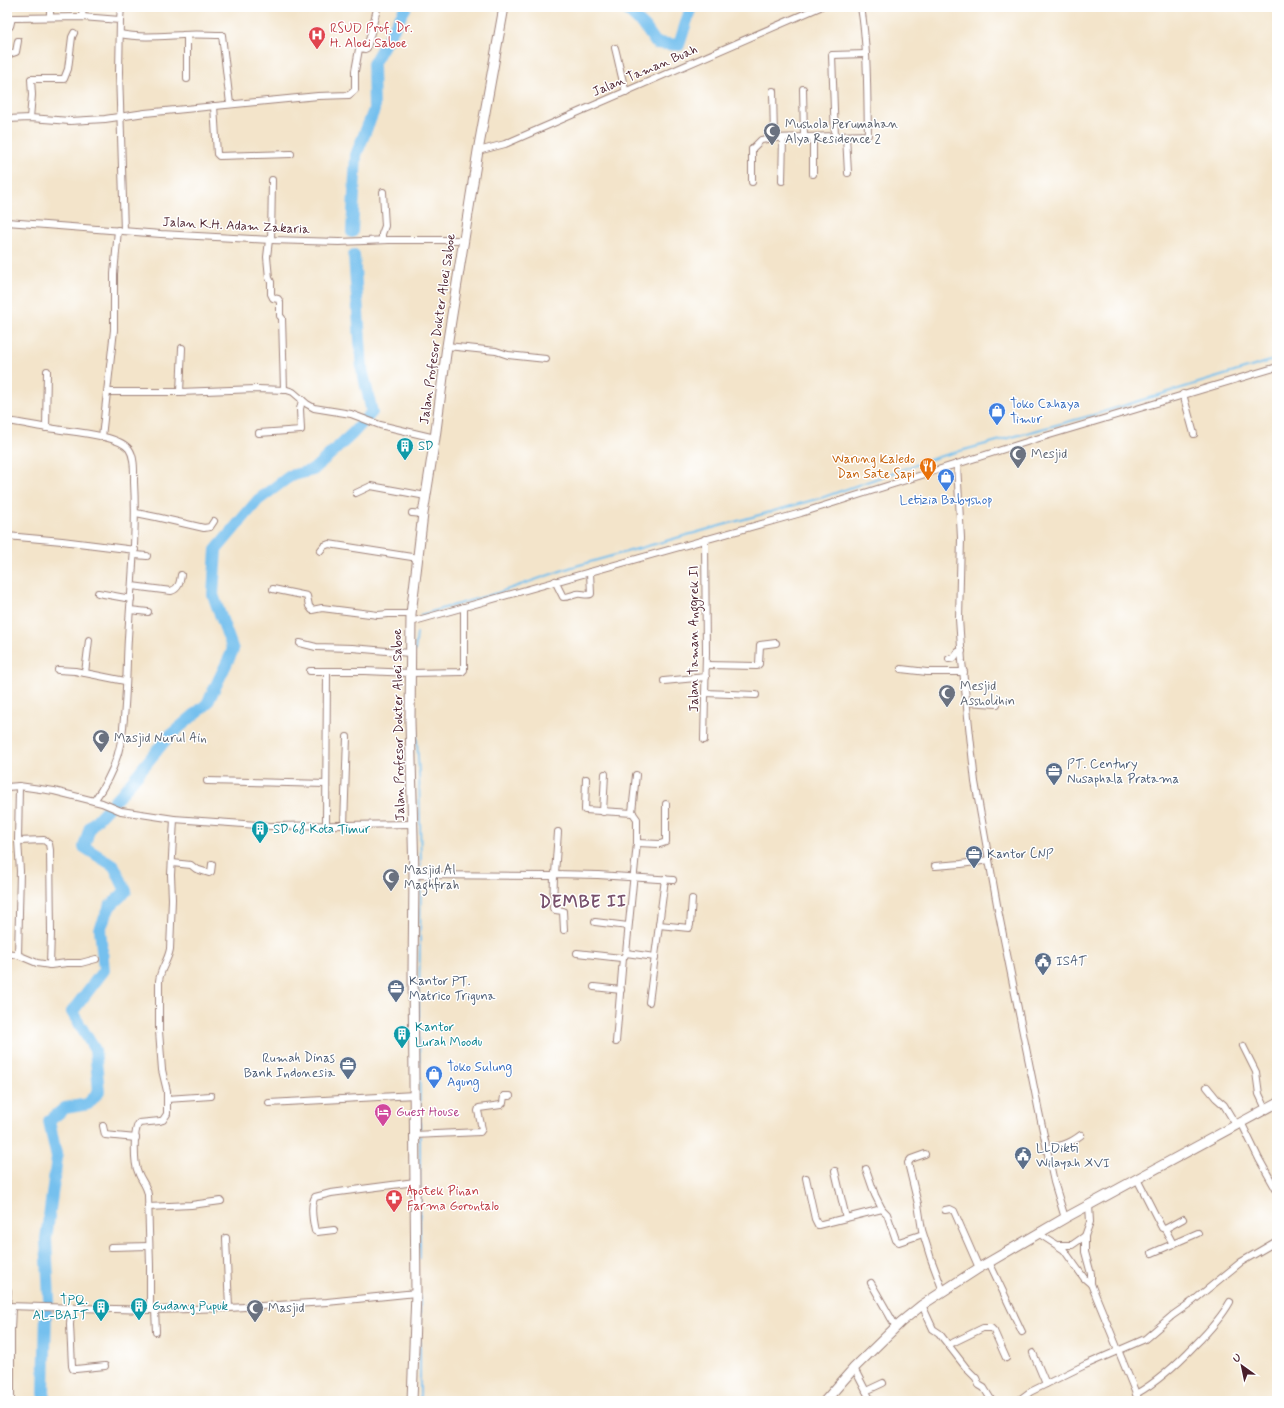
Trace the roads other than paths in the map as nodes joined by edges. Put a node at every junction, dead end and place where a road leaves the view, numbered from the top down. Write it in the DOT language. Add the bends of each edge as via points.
graph roads {
  1 [pos="50,7"];
  2 [pos="83,7"];
  3 [pos="121,7"];
  4 [pos="504,7"];
  5 [pos="820,7"];
  6 [pos="861,7"];
  7 [pos="377,9"];
  8 [pos="50,16"];
  9 [pos="82,17"];
  10 [pos="120,20"];
  11 [pos="10,26"];
  12 [pos="74,33"];
  13 [pos="120,34"];
  14 [pos="187,35"];
  15 [pos="18,41"];
  16 [pos="615,48"];
  17 [pos="7,54"];
  18 [pos="866,54"];
  19 [pos="187,78"];
  20 [pos="803,89"];
  21 [pos="626,92"];
  22 [pos="773,92"];
  23 [pos="230,104"];
  24 [pos="214,106"];
  25 [pos="120,117"];
  26 [pos="30,118"];
  27 [pos="7,119"];
  28 [pos="846,136"];
  29 [pos="835,137"];
  30 [pos="774,138"];
  31 [pos="783,138"];
  32 [pos="804,138"];
  33 [pos="813,138"];
  34 [pos="478,151"];
  35 [pos="290,154"];
  36 [pos="848,173"];
  37 [pos="814,174"];
  38 [pos="272,180"];
  39 [pos="782,181"];
  40 [pos="752,182"];
  41 [pos="383,192"];
  42 [pos="7,222"];
  43 [pos="121,230"];
  44 [pos="270,240"];
  45 [pos="382,240"];
  46 [pos="464,240"];
  47 [pos="448,346"];
  48 [pos="182,348"];
  49 [pos="546,359"];
  50 [pos="1277,367"];
  51 [pos="47,372"];
  52 [pos="284,390"];
  53 [pos="108,392"];
  54 [pos="180,392"];
  55 [pos="1183,394"];
  56 [pos="302,400"];
  57 [pos="7,421"];
  58 [pos="46,428"];
  59 [pos="259,433"];
  60 [pos="1194,434"];
  61 [pos="102,437"];
  62 [pos="435,438"];
  63 [pos="956,464"];
  64 [pos="356,493"];
  65 [pos="426,496"];
  66 [pos="136,513"];
  67 [pos="412,513"];
  68 [pos="423,514"];
  69 [pos="214,521"];
  70 [pos="7,536"];
  71 [pos="704,539"];
  72 [pos="320,551"];
  73 [pos="135,553"];
  74 [pos="147,556"];
  75 [pos="418,558"];
  76 [pos="590,572"];
  77 [pos="181,575"];
  78 [pos="555,582"];
  79 [pos="132,586"];
  80 [pos="273,589"];
  81 [pos="98,593"];
  82 [pos="131,599"];
  83 [pos="464,607"];
  84 [pos="130,610"];
  85 [pos="148,612"];
  86 [pos="411,618"];
  87 [pos="89,640"];
  88 [pos="300,643"];
  89 [pos="776,643"];
  90 [pos="962,651"];
  91 [pos="410,653"];
  92 [pos="949,659"];
  93 [pos="706,665"];
  94 [pos="901,669"];
  95 [pos="58,670"];
  96 [pos="327,671"];
  97 [pos="310,672"];
  98 [pos="964,672"];
  99 [pos="85,673"];
  100 [pos="411,674"];
  101 [pos="706,677"];
  102 [pos="664,680"];
  103 [pos="125,681"];
  104 [pos="706,693"];
  105 [pos="756,695"];
  106 [pos="967,702"];
  107 [pos="997,704"];
  108 [pos="347,737"];
  109 [pos="704,740"];
  110 [pos="605,774"];
  111 [pos="636,775"];
  112 [pos="586,779"];
  113 [pos="207,781"];
  114 [pos="326,784"];
  115 [pos="19,786"];
  116 [pos="7,787"];
  117 [pos="94,801"];
  118 [pos="666,804"];
  119 [pos="603,812"];
  120 [pos="632,813"];
  121 [pos="174,819"];
  122 [pos="414,824"];
  123 [pos="326,825"];
  124 [pos="344,825"];
  125 [pos="558,832"];
  126 [pos="18,841"];
  127 [pos="637,843"];
  128 [pos="989,860"];
  129 [pos="172,863"];
  130 [pos="212,864"];
  131 [pos="935,866"];
  132 [pos="414,875"];
  133 [pos="555,875"];
  134 [pos="634,877"];
  135 [pos="665,879"];
  136 [pos="673,880"];
  137 [pos="692,899"];
  138 [pos="595,922"];
  139 [pos="659,925"];
  140 [pos="628,926"];
  141 [pos="564,930"];
  142 [pos="7,953"];
  143 [pos="577,953"];
  144 [pos="18,956"];
  145 [pos="624,956"];
  146 [pos="655,957"];
  147 [pos="96,959"];
  148 [pos="50,965"];
  149 [pos="594,986"];
  150 [pos="621,990"];
  151 [pos="649,1002"];
  152 [pos="616,1042"];
  153 [pos="1243,1046"];
  154 [pos="1208,1087"];
  155 [pos="415,1095"];
  156 [pos="211,1096"];
  157 [pos="510,1096"];
  158 [pos="167,1099"];
  159 [pos="270,1103"];
  160 [pos="1277,1103"];
  161 [pos="1266,1109"];
  162 [pos="1239,1123"];
  163 [pos="103,1126"];
  164 [pos="1082,1135"];
  165 [pos="414,1136"];
  166 [pos="136,1138"];
  167 [pos="1047,1148"];
  168 [pos="925,1154"];
  169 [pos="866,1169"];
  170 [pos="835,1171"];
  171 [pos="806,1178"];
  172 [pos="1137,1179"];
  173 [pos="416,1182"];
  174 [pos="1277,1191"];
  175 [pos="221,1201"];
  176 [pos="1089,1205"];
  177 [pos="148,1207"];
  178 [pos="882,1209"];
  179 [pos="945,1210"];
  180 [pos="846,1218"];
  181 [pos="1065,1218"];
  182 [pos="1183,1219"];
  183 [pos="1165,1229"];
  184 [pos="334,1230"];
  185 [pos="1038,1233"];
  186 [pos="1198,1233"];
  187 [pos="924,1234"];
  188 [pos="1085,1236"];
  189 [pos="226,1238"];
  190 [pos="1277,1241"];
  191 [pos="1173,1244"];
  192 [pos="1058,1245"];
  193 [pos="111,1246"];
  194 [pos="149,1246"];
  195 [pos="1152,1253"];
  196 [pos="989,1262"];
  197 [pos="979,1268"];
  198 [pos="871,1283"];
  199 [pos="1091,1284"];
  200 [pos="8,1291"];
  201 [pos="943,1291"];
  202 [pos="416,1293"];
  203 [pos="1230,1302"];
  204 [pos="922,1305"];
  205 [pos="9,1307"];
  206 [pos="71,1307"];
  207 [pos="230,1308"];
  208 [pos="153,1309"];
  209 [pos="896,1327"];
  210 [pos="156,1332"];
  211 [pos="1022,1332"];
  212 [pos="948,1345"];
  213 [pos="1118,1350"];
  214 [pos="1033,1354"];
  215 [pos="1006,1358"];
  216 [pos="105,1366"];
  217 [pos="854,1368"];
  218 [pos="883,1383"];
  219 [pos="1046,1384"];
  220 [pos="866,1391"];
  221 [pos="1136,1394"];
  222 [pos="1027,1398"];
  223 [pos="11,1401"];
  224 [pos="412,1401"];
  225 [pos="825,1401"];
  226 [pos="871,1401"];
  227 [pos="992,1401"];
  228 [pos="1018,1401"];
  229 [pos="1139,1401"];
  1 -- 8 [label="street"];
  2 -- 9 [label="street"];
  3 -- 10 [label="street"];
  4 -- 34 [label="street, Jalan Profesor Dokter Aloei Saboe"];
  5 -- 21 [label="street, Jalan Taman Buah"];
  6 -- 18 [label="street"];
  7 -- 23 [label="street" via="367,48 358,49 354,92 349,95"];
  8 -- 9 [label="street"];
  8 -- 11 [label="street" via="12,18"];
  9 -- 10 [label="street"];
  10 -- 13 [label="street"];
  12 -- 26 [label="street" via="64,79 31,79"];
  13 -- 14 [label="street"];
  13 -- 25 [label="street"];
  14 -- 19 [label="street"];
  14 -- 23 [label="street" via="222,35"];
  15 -- 17 [label="street" via="16,52"];
  16 -- 21 [label="street"];
  18 -- 28 [label="street" via="868,135"];
  18 -- 29 [label="street" via="832,55"];
  20 -- 32 [label="street"];
  21 -- 34 [label="street, Jalan Taman Buah" via="505,144"];
  22 -- 30 [label="street"];
  23 -- 24 [label="street"];
  24 -- 25 [label="street"];
  24 -- 35 [label="street" via="219,156"];
  25 -- 26 [label="street" via="70,121"];
  25 -- 43 [label="street"];
  26 -- 27 [label="street"];
  28 -- 29 [label="street"];
  28 -- 36 [label="street"];
  29 -- 33 [label="street"];
  30 -- 31 [label="street"];
  30 -- 40 [label="street" via="761,140 752,149"];
  31 -- 32 [label="street"];
  31 -- 39 [label="street"];
  32 -- 33 [label="street"];
  33 -- 37 [label="street"];
  34 -- 46 [label="street, Jalan Profesor Dokter Aloei Saboe"];
  38 -- 44 [label="street"];
  41 -- 45 [label="street" via="385,226"];
  42 -- 43 [label="street, Jalan K.H. Adam Zakaria"];
  43 -- 44 [label="street, Jalan K.H. Adam Zakaria"];
  43 -- 53 [label="street" via="114,281 114,330"];
  44 -- 45 [label="street, Jalan K.H. Adam Zakaria"];
  44 -- 52 [label="street" via="267,257 268,278 272,282 271,294 280,302"];
  45 -- 46 [label="street, Jalan K.H. Adam Zakaria"];
  46 -- 47 [label="street, Jalan Profesor Dokter Aloei Saboe"];
  47 -- 49 [label="street"];
  47 -- 62 [label="street, Jalan Profesor Dokter Aloei Saboe"];
  48 -- 54 [label="street"];
  50 -- 55 [label="street"];
  51 -- 58 [label="street"];
  52 -- 54 [label="street"];
  52 -- 56 [label="street" via="293,392"];
  53 -- 54 [label="street"];
  53 -- 61 [label="street"];
  55 -- 60 [label="street"];
  55 -- 63 [label="street"];
  56 -- 59 [label="street" via="301,430"];
  56 -- 62 [label="street" via="314,408 351,414 380,425"];
  57 -- 58 [label="street"];
  58 -- 61 [label="street"];
  61 -- 66 [label="street" via="125,445 130,450 133,460"];
  62 -- 65 [label="street, Jalan Profesor Dokter Aloei Saboe"];
  63 -- 71 [label="street" via="801,513"];
  63 -- 90 [label="street" via="961,521 959,619"];
  64 -- 65 [label="street" via="371,486"];
  65 -- 68 [label="street, Jalan Profesor Dokter Aloei Saboe"];
  66 -- 69 [label="street" via="204,528 210,527"];
  66 -- 73 [label="street"];
  67 -- 68 [label="street"];
  68 -- 75 [label="street, Jalan Profesor Dokter Aloei Saboe"];
  70 -- 73 [label="street" via="62,541"];
  71 -- 76 [label="street"];
  71 -- 93 [label="street, Jalan Taman Anggrek II"];
  72 -- 75 [label="street" via="329,544"];
  73 -- 74 [label="street"];
  73 -- 79 [label="street"];
  75 -- 86 [label="street, Jalan Profesor Dokter Aloei Saboe"];
  76 -- 78 [label="street"];
  76 -- 78 [label="street" via="591,594 563,597"];
  77 -- 79 [label="street" via="177,587 171,591"];
  78 -- 83 [label="street"];
  79 -- 82 [label="street"];
  80 -- 86 [label="street" via="308,596 310,610 322,608"];
  81 -- 82 [label="street"];
  82 -- 84 [label="street"];
  83 -- 86 [label="street"];
  83 -- 100 [label="street" via="464,670"];
  84 -- 85 [label="street"];
  84 -- 103 [label="street"];
  86 -- 91 [label="street, Jalan Profesor Dokter Aloei Saboe"];
  87 -- 99 [label="street"];
  88 -- 91 [label="street" via="316,647"];
  89 -- 93 [label="street" via="760,645 760,664 757,666"];
  90 -- 92 [label="street" via="958,652 955,658"];
  90 -- 98 [label="street"];
  91 -- 100 [label="street, Jalan Profesor Dokter Aloei Saboe"];
  93 -- 101 [label="street, Jalan Taman Anggrek II"];
  94 -- 98 [label="street"];
  95 -- 99 [label="street"];
  96 -- 97 [label="street"];
  96 -- 100 [label="street"];
  96 -- 114 [label="street"];
  98 -- 106 [label="street"];
  99 -- 103 [label="street"];
  100 -- 122 [label="street, Jalan Profesor Dokter Aloei Saboe" via="410,735"];
  101 -- 102 [label="street"];
  101 -- 104 [label="street, Jalan Taman Anggrek II"];
  103 -- 117 [label="street" via="121,741 104,787"];
  104 -- 105 [label="street"];
  104 -- 109 [label="street, Jalan Taman Anggrek II"];
  106 -- 107 [label="street"];
  106 -- 128 [label="street" via="975,782"];
  108 -- 124 [label="street"];
  110 -- 119 [label="street"];
  111 -- 120 [label="street"];
  112 -- 119 [label="street" via="585,810"];
  113 -- 114 [label="street"];
  114 -- 123 [label="street"];
  115 -- 116 [label="street"];
  115 -- 117 [label="street"];
  115 -- 126 [label="street"];
  117 -- 121 [label="street" via="120,810"];
  118 -- 127 [label="street" via="666,842"];
  119 -- 120 [label="street"];
  120 -- 127 [label="street" via="637,819"];
  121 -- 123 [label="street" via="270,826"];
  121 -- 129 [label="street"];
  122 -- 124 [label="street"];
  122 -- 132 [label="street, Jalan Profesor Dokter Aloei Saboe"];
  123 -- 124 [label="street"];
  125 -- 133 [label="street"];
  126 -- 144 [label="street"];
  126 -- 148 [label="street" via="44,840 49,844"];
  127 -- 134 [label="street"];
  128 -- 131 [label="street"];
  128 -- 167 [label="street"];
  129 -- 130 [label="street" via="191,865 209,873"];
  129 -- 158 [label="street" via="170,949 169,957 159,974 158,990 162,1070"];
  132 -- 133 [label="street"];
  132 -- 155 [label="street, Jalan Profesor Dokter Aloei Saboe"];
  133 -- 134 [label="street"];
  133 -- 141 [label="street" via="553,908 563,911"];
  134 -- 135 [label="street"];
  134 -- 140 [label="street"];
  135 -- 136 [label="street"];
  135 -- 139 [label="street"];
  137 -- 139 [label="street" via="688,928"];
  138 -- 140 [label="street"];
  139 -- 146 [label="street"];
  140 -- 145 [label="street"];
  142 -- 144 [label="street"];
  143 -- 145 [label="street"];
  144 -- 148 [label="street"];
  145 -- 146 [label="street"];
  145 -- 150 [label="street"];
  146 -- 151 [label="street"];
  147 -- 148 [label="street" via="81,963"];
  149 -- 150 [label="street"];
  150 -- 152 [label="street"];
  153 -- 161 [label="street" via="1256,1072 1259,1094"];
  154 -- 162 [label="street"];
  155 -- 159 [label="street"];
  155 -- 165 [label="street, Jalan Profesor Dokter Aloei Saboe"];
  156 -- 158 [label="street"];
  157 -- 165 [label="street" via="504,1096 501,1105 479,1108 482,1128 480,1132"];
  158 -- 166 [label="street" via="166,1118 139,1123 136,1126"];
  160 -- 161 [label="street"];
  161 -- 162 [label="street"];
  162 -- 172 [label="street"];
  162 -- 174 [label="street"];
  163 -- 166 [label="street" via="107,1136"];
  164 -- 167 [label="street" via="1066,1144"];
  165 -- 173 [label="street, Jalan Profesor Dokter Aloei Saboe"];
  166 -- 177 [label="street" via="137,1172 148,1190"];
  167 -- 181 [label="street"];
  168 -- 187 [label="street" via="911,1159 908,1163"];
  169 -- 178 [label="street"];
  170 -- 180 [label="street"];
  171 -- 180 [label="street" via="816,1224"];
  172 -- 176 [label="street"];
  172 -- 183 [label="street" via="1158,1222"];
  173 -- 184 [label="street" via="314,1197 312,1208 315,1231"];
  173 -- 202 [label="street, Jalan Profesor Dokter Aloei Saboe"];
  175 -- 177 [label="street"];
  176 -- 181 [label="street"];
  176 -- 188 [label="street" via="1090,1222"];
  177 -- 194 [label="street"];
  178 -- 180 [label="street"];
  178 -- 187 [label="street" via="887,1214 899,1242"];
  179 -- 197 [label="street" via="954,1211"];
  181 -- 185 [label="street"];
  182 -- 183 [label="street"];
  183 -- 191 [label="street"];
  185 -- 192 [label="street"];
  185 -- 196 [label="street"];
  186 -- 191 [label="street"];
  187 -- 201 [label="street"];
  188 -- 192 [label="street" via="1072,1245"];
  188 -- 199 [label="street"];
  189 -- 207 [label="street"];
  190 -- 213 [label="street" via="1241,1262 1145,1339"];
  191 -- 195 [label="street"];
  192 -- 199 [label="street"];
  193 -- 194 [label="street"];
  194 -- 208 [label="street"];
  196 -- 197 [label="street"];
  196 -- 211 [label="street"];
  197 -- 201 [label="street"];
  198 -- 209 [label="street"];
  199 -- 213 [label="street"];
  200 -- 205 [label="street"];
  201 -- 204 [label="street"];
  202 -- 207 [label="street"];
  202 -- 224 [label="street, Jalan Profesor Dokter Aloei Saboe"];
  203 -- 221 [label="street" via="1223,1315 1166,1374"];
  204 -- 209 [label="street"];
  204 -- 212 [label="street" via="933,1329"];
  205 -- 206 [label="street"];
  205 -- 223 [label="street"];
  206 -- 208 [label="street"];
  206 -- 216 [label="street" via="72,1366 76,1369"];
  207 -- 208 [label="street"];
  208 -- 210 [label="street"];
  209 -- 217 [label="street"];
  212 -- 215 [label="street" via="983,1328 991,1328"];
  212 -- 227 [label="street"];
  213 -- 219 [label="street"];
  213 -- 221 [label="street"];
  214 -- 219 [label="street"];
  217 -- 220 [label="street"];
  217 -- 225 [label="street"];
  218 -- 220 [label="street"];
  219 -- 222 [label="street"];
  220 -- 226 [label="street"];
  221 -- 229 [label="street"];
  222 -- 228 [label="street"];
}
